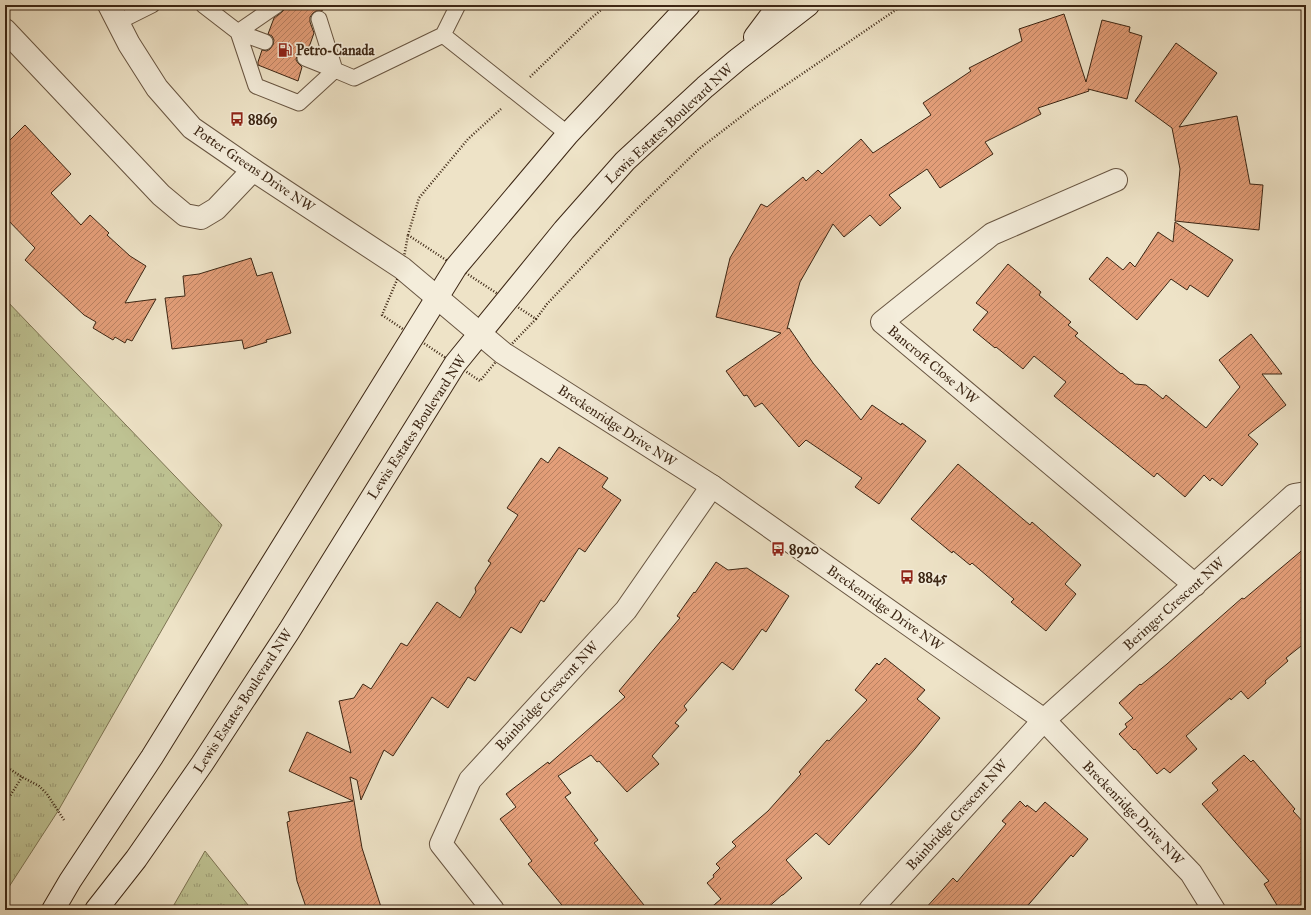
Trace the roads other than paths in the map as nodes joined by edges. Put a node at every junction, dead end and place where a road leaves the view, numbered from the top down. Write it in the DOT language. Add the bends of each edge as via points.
graph roads {
  1 [pos="152,5"];
  2 [pos="203,5"];
  3 [pos="277,5"];
  4 [pos="458,5"];
  5 [pos="689,5"];
  6 [pos="779,5"];
  7 [pos="808,5"];
  8 [pos="114,13"];
  9 [pos="319,19"];
  10 [pos="5,30"];
  11 [pos="238,32"];
  12 [pos="443,35"];
  13 [pos="265,42"];
  14 [pos="305,58"];
  15 [pos="737,60"];
  16 [pos="335,70"];
  17 [pos="568,134"];
  18 [pos="253,170"];
  19 [pos="1116,180"];
  20 [pos="436,298"];
  21 [pos="479,333"];
  22 [pos="712,486"];
  23 [pos="1306,493"];
  24 [pos="1195,585"];
  25 [pos="1044,720"];
  26 [pos="53,910"];
  27 [pos="96,910"];
  28 [pos="493,910"];
  29 [pos="870,910"];
  30 [pos="1214,910"];
  1 -- 8 [label="lane"];
  2 -- 11 [label="lane"];
  3 -- 11 [label="lane"];
  4 -- 12 [label="lane"];
  5 -- 17 [label="street"];
  6 -- 15 [label="street"];
  7 -- 15 [label="street, Lewis Estates Boulevard NW"];
  8 -- 18 [label="street, Potter Greens Drive NW" via="129,44 157,88 192,128"];
  9 -- 16 [label="lane"];
  10 -- 18 [label="street" via="161,195 184,215 201,218 216,209"];
  11 -- 13 [label="lane"];
  11 -- 16 [label="lane" via="256,86 299,103"];
  12 -- 16 [label="lane" via="354,78"];
  12 -- 17 [label="lane"];
  14 -- 16 [label="lane"];
  15 -- 21 [label="street, Lewis Estates Boulevard NW" via="625,161"];
  17 -- 20 [label="street" via="456,267"];
  18 -- 20 [label="street, Potter Greens Drive NW" via="402,268"];
  19 -- 24 [label="street, Bancroft Close NW" via="992,234 882,322"];
  20 -- 21 [label="street, Breckenridge Drive NW"];
  20 -- 26 [label="street" via="152,757"];
  21 -- 22 [label="street, Breckenridge Drive NW" via="503,353"];
  21 -- 27 [label="street, Lewis Estates Boulevard NW" via="455,364 289,631 202,764 136,860"];
  22 -- 25 [label="street, Breckenridge Drive NW"];
  22 -- 28 [label="street, Bainbridge Crescent NW" via="626,610 470,780 441,844"];
  23 -- 24 [label="street, Beringer Crescent NW" via="1294,495"];
  24 -- 25 [label="street, Beringer Crescent NW"];
  25 -- 29 [label="street, Bainbridge Crescent NW"];
  25 -- 30 [label="street, Breckenridge Drive NW" via="1191,873"];
}
